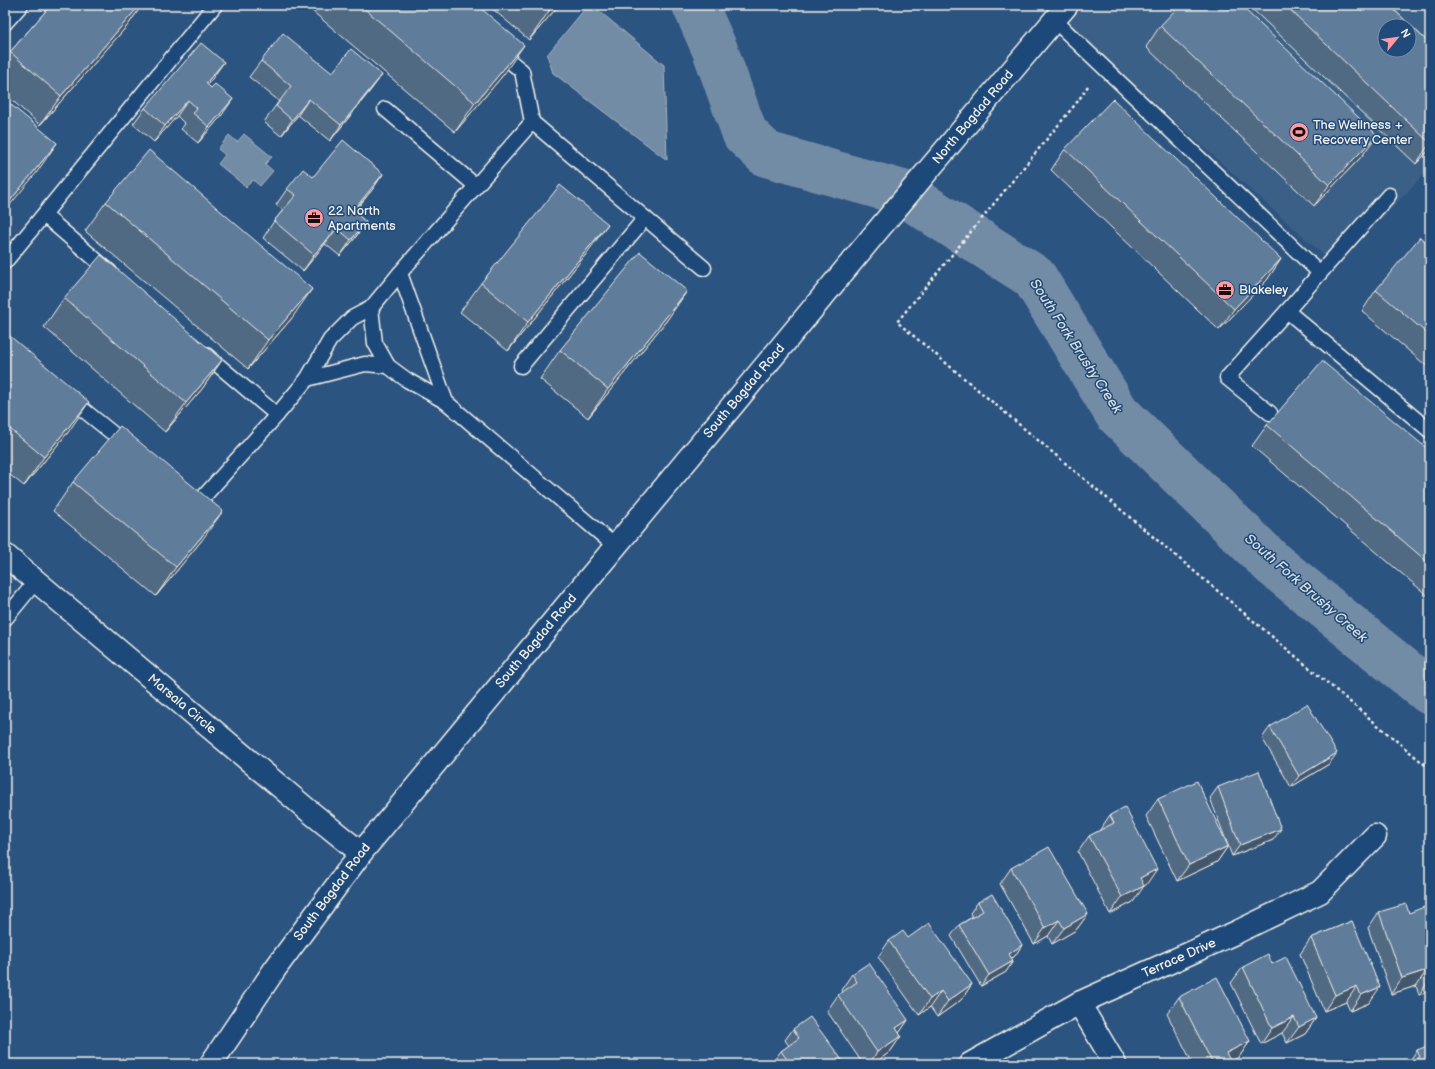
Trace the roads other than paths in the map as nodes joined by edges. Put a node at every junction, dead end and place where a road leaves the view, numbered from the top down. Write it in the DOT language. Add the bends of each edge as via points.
graph roads {
  1 [pos="21,5"];
  2 [pos="215,5"];
  3 [pos="1060,13"];
  4 [pos="5,23"];
  5 [pos="487,43"];
  6 [pos="385,109"];
  7 [pos="532,122"];
  8 [pos="476,186"];
  9 [pos="1389,195"];
  10 [pos="44,215"];
  11 [pos="645,218"];
  12 [pos="878,230"];
  13 [pos="5,262"];
  14 [pos="704,268"];
  15 [pos="400,273"];
  16 [pos="1320,273"];
  17 [pos="122,282"];
  18 [pos="371,308"];
  19 [pos="1287,311"];
  20 [pos="193,343"];
  21 [pos="388,366"];
  22 [pos="522,366"];
  23 [pos="307,379"];
  24 [pos="59,390"];
  25 [pos="446,402"];
  26 [pos="1270,413"];
  27 [pos="277,415"];
  28 [pos="1430,431"];
  29 [pos="138,454"];
  30 [pos="180,488"];
  31 [pos="615,546"];
  32 [pos="5,555"];
  33 [pos="36,581"];
  34 [pos="5,619"];
  35 [pos="1375,836"];
  36 [pos="361,853"];
  37 [pos="1079,1004"];
  38 [pos="211,1064"];
  39 [pos="970,1064"];
  40 [pos="1115,1064"];
  1 -- 4 [label="lane"];
  2 -- 10 [label="lane"];
  3 -- 12 [label="main road, North Bagdad Road"];
  3 -- 16 [label="lane"];
  5 -- 7 [label="lane" via="522,71"];
  6 -- 8 [label="lane"];
  7 -- 8 [label="lane"];
  7 -- 11 [label="lane"];
  8 -- 15 [label="lane"];
  9 -- 16 [label="lane"];
  10 -- 13 [label="lane"];
  10 -- 17 [label="lane"];
  11 -- 14 [label="lane"];
  11 -- 22 [label="lane"];
  12 -- 31 [label="main road, South Bagdad Road"];
  15 -- 18 [label="lane"];
  15 -- 25 [label="lane"];
  16 -- 19 [label="lane"];
  18 -- 21 [label="lane" via="375,343"];
  18 -- 23 [label="lane" via="352,318 330,340"];
  19 -- 26 [label="lane" via="1227,378"];
  19 -- 28 [label="lane"];
  20 -- 27 [label="lane"];
  21 -- 23 [label="lane" via="365,364"];
  21 -- 25 [label="lane"];
  23 -- 27 [label="lane"];
  24 -- 29 [label="lane"];
  25 -- 31 [label="lane"];
  27 -- 30 [label="lane" via="198,503"];
  31 -- 36 [label="main road, South Bagdad Road"];
  32 -- 33 [label="main road, Marsala Circle"];
  33 -- 34 [label="lane"];
  33 -- 36 [label="main road, Marsala Circle"];
  35 -- 37 [label="main road, Terrace Drive" via="1320,892"];
  36 -- 38 [label="main road, South Bagdad Road" via="275,969"];
  37 -- 39 [label="main road, Terrace Drive"];
  37 -- 40 [label="main road"];
}
